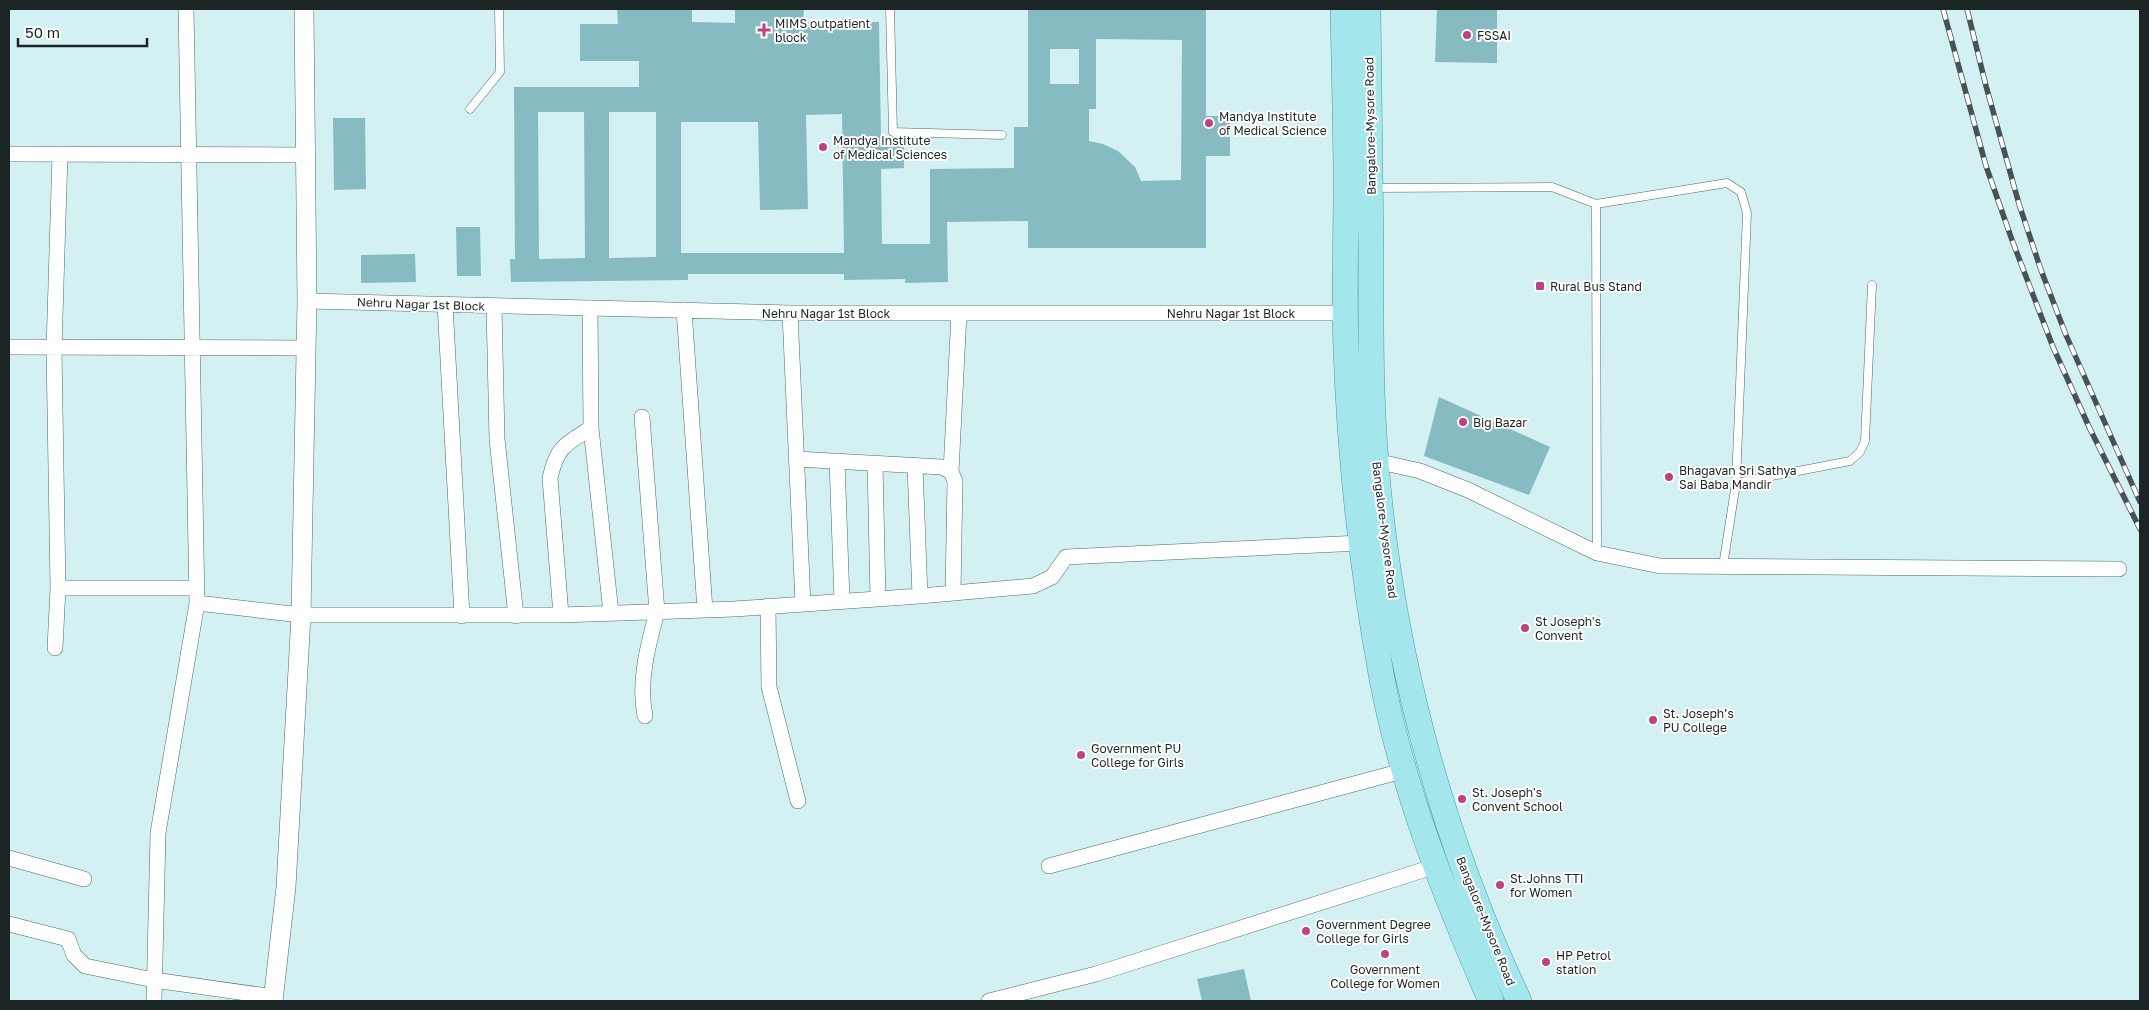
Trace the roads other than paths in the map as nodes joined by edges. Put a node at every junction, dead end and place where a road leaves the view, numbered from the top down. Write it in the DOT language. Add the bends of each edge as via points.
graph roads {
  1 [pos="186,9"];
  2 [pos="304,9"];
  3 [pos="499,9"];
  4 [pos="890,9"];
  5 [pos="1343,9"];
  6 [pos="1368,9"];
  7 [pos="470,109"];
  8 [pos="1002,134"];
  9 [pos="9,154"];
  10 [pos="60,154"];
  11 [pos="190,155"];
  12 [pos="307,155"];
  13 [pos="1358,187"];
  14 [pos="1596,204"];
  15 [pos="1872,285"];
  16 [pos="307,301"];
  17 [pos="445,304"];
  18 [pos="494,306"];
  19 [pos="590,308"];
  20 [pos="684,310"];
  21 [pos="790,313"];
  22 [pos="959,313"];
  23 [pos="1344,313"];
  24 [pos="9,348"];
  25 [pos="192,348"];
  26 [pos="306,348"];
  27 [pos="54,349"];
  28 [pos="642,417"];
  29 [pos="591,428"];
  30 [pos="796,459"];
  31 [pos="1376,460"];
  32 [pos="837,461"];
  33 [pos="875,463"];
  34 [pos="915,466"];
  35 [pos="951,472"];
  36 [pos="1736,483"];
  37 [pos="1361,543"];
  38 [pos="1597,554"];
  39 [pos="1723,566"];
  40 [pos="2119,570"];
  41 [pos="58,588"];
  42 [pos="953,594"];
  43 [pos="196,595"];
  44 [pos="920,596"];
  45 [pos="878,599"];
  46 [pos="842,601"];
  47 [pos="803,604"];
  48 [pos="768,606"];
  49 [pos="705,610"];
  50 [pos="657,612"];
  51 [pos="611,613"];
  52 [pos="301,615"];
  53 [pos="561,615"];
  54 [pos="462,616"];
  55 [pos="516,616"];
  56 [pos="55,648"];
  57 [pos="645,716"];
  58 [pos="1406,770"];
  59 [pos="798,802"];
  60 [pos="9,858"];
  61 [pos="1049,866"];
  62 [pos="1436,866"];
  63 [pos="84,879"];
  64 [pos="9,924"];
  65 [pos="154,980"];
  66 [pos="273,999"];
  67 [pos="1516,1000"];
  68 [pos="154,1001"];
  69 [pos="989,1001"];
  70 [pos="1491,1001"];
  1 -- 11 [label="street"];
  2 -- 12 [label="street"];
  3 -- 7 [label="lane" via="500,72"];
  4 -- 8 [label="lane" via="893,132"];
  5 -- 13 [label="main road, Bangalore-Mysore Road"];
  6 -- 13 [label="main road, Bangalore-Mysore Road"];
  9 -- 10 [label="street"];
  10 -- 11 [label="street"];
  10 -- 27 [label="street"];
  11 -- 12 [label="street"];
  11 -- 25 [label="street"];
  12 -- 16 [label="street"];
  13 -- 14 [label="lane" via="1552,188"];
  13 -- 23 [label="main road, Bangalore-Mysore Road"];
  13 -- 31 [label="main road, Bangalore-Mysore Road" via="1372,358"];
  14 -- 36 [label="lane" via="1727,183 1741,192 1747,213"];
  14 -- 38 [label="lane"];
  15 -- 36 [label="lane" via="1865,441 1860,452 1850,461"];
  16 -- 17 [label="street, Nehru Nagar 1st Block"];
  16 -- 26 [label="street"];
  17 -- 18 [label="street, Nehru Nagar 1st Block"];
  17 -- 54 [label="street"];
  18 -- 19 [label="street, Nehru Nagar 1st Block"];
  18 -- 55 [label="street" via="497,439"];
  19 -- 20 [label="street, Nehru Nagar 1st Block"];
  19 -- 29 [label="street"];
  20 -- 21 [label="street, Nehru Nagar 1st Block"];
  20 -- 49 [label="street"];
  21 -- 22 [label="street, Nehru Nagar 1st Block"];
  21 -- 30 [label="street"];
  22 -- 23 [label="street, Nehru Nagar 1st Block"];
  22 -- 35 [label="street"];
  23 -- 37 [label="main road, Bangalore-Mysore Road" via="1352,461"];
  24 -- 27 [label="street"];
  25 -- 26 [label="street"];
  25 -- 27 [label="street"];
  25 -- 43 [label="street"];
  26 -- 52 [label="street"];
  27 -- 41 [label="street"];
  28 -- 50 [label="street"];
  29 -- 51 [label="street"];
  29 -- 53 [label="street" via="562,448 550,478"];
  30 -- 32 [label="street"];
  30 -- 47 [label="street"];
  31 -- 38 [label="street" via="1420,471 1468,490"];
  31 -- 67 [label="main road, Bangalore-Mysore Road" via="1380,509 1409,680 1451,834"];
  32 -- 33 [label="street"];
  32 -- 46 [label="street"];
  33 -- 34 [label="street"];
  33 -- 45 [label="street"];
  34 -- 35 [label="street" via="942,467"];
  34 -- 44 [label="street"];
  35 -- 42 [label="street" via="955,481"];
  36 -- 39 [label="lane"];
  37 -- 42 [label="street" via="1066,557 1052,577 1033,586"];
  37 -- 58 [label="main road, Bangalore-Mysore Road" via="1383,681"];
  38 -- 39 [label="street" via="1660,566"];
  39 -- 40 [label="street"];
  41 -- 43 [label="street"];
  41 -- 56 [label="street"];
  42 -- 44 [label="street"];
  43 -- 52 [label="street"];
  43 -- 65 [label="street" via="158,833"];
  44 -- 45 [label="street"];
  45 -- 46 [label="street"];
  46 -- 47 [label="street"];
  47 -- 48 [label="street"];
  48 -- 49 [label="street"];
  48 -- 59 [label="street" via="769,687"];
  49 -- 50 [label="street"];
  50 -- 51 [label="street"];
  50 -- 57 [label="street" via="648,643 641,698"];
  51 -- 53 [label="street"];
  52 -- 54 [label="street"];
  52 -- 66 [label="street" via="286,887"];
  53 -- 55 [label="street"];
  54 -- 55 [label="street"];
  58 -- 61 [label="street"];
  58 -- 62 [label="main road, Bangalore-Mysore Road"];
  60 -- 63 [label="street"];
  62 -- 69 [label="street" via="1096,974"];
  62 -- 70 [label="main road, Bangalore-Mysore Road"];
  64 -- 65 [label="street" via="68,939 74,955 85,966"];
  65 -- 66 [label="street"];
  65 -- 68 [label="street"];
}
